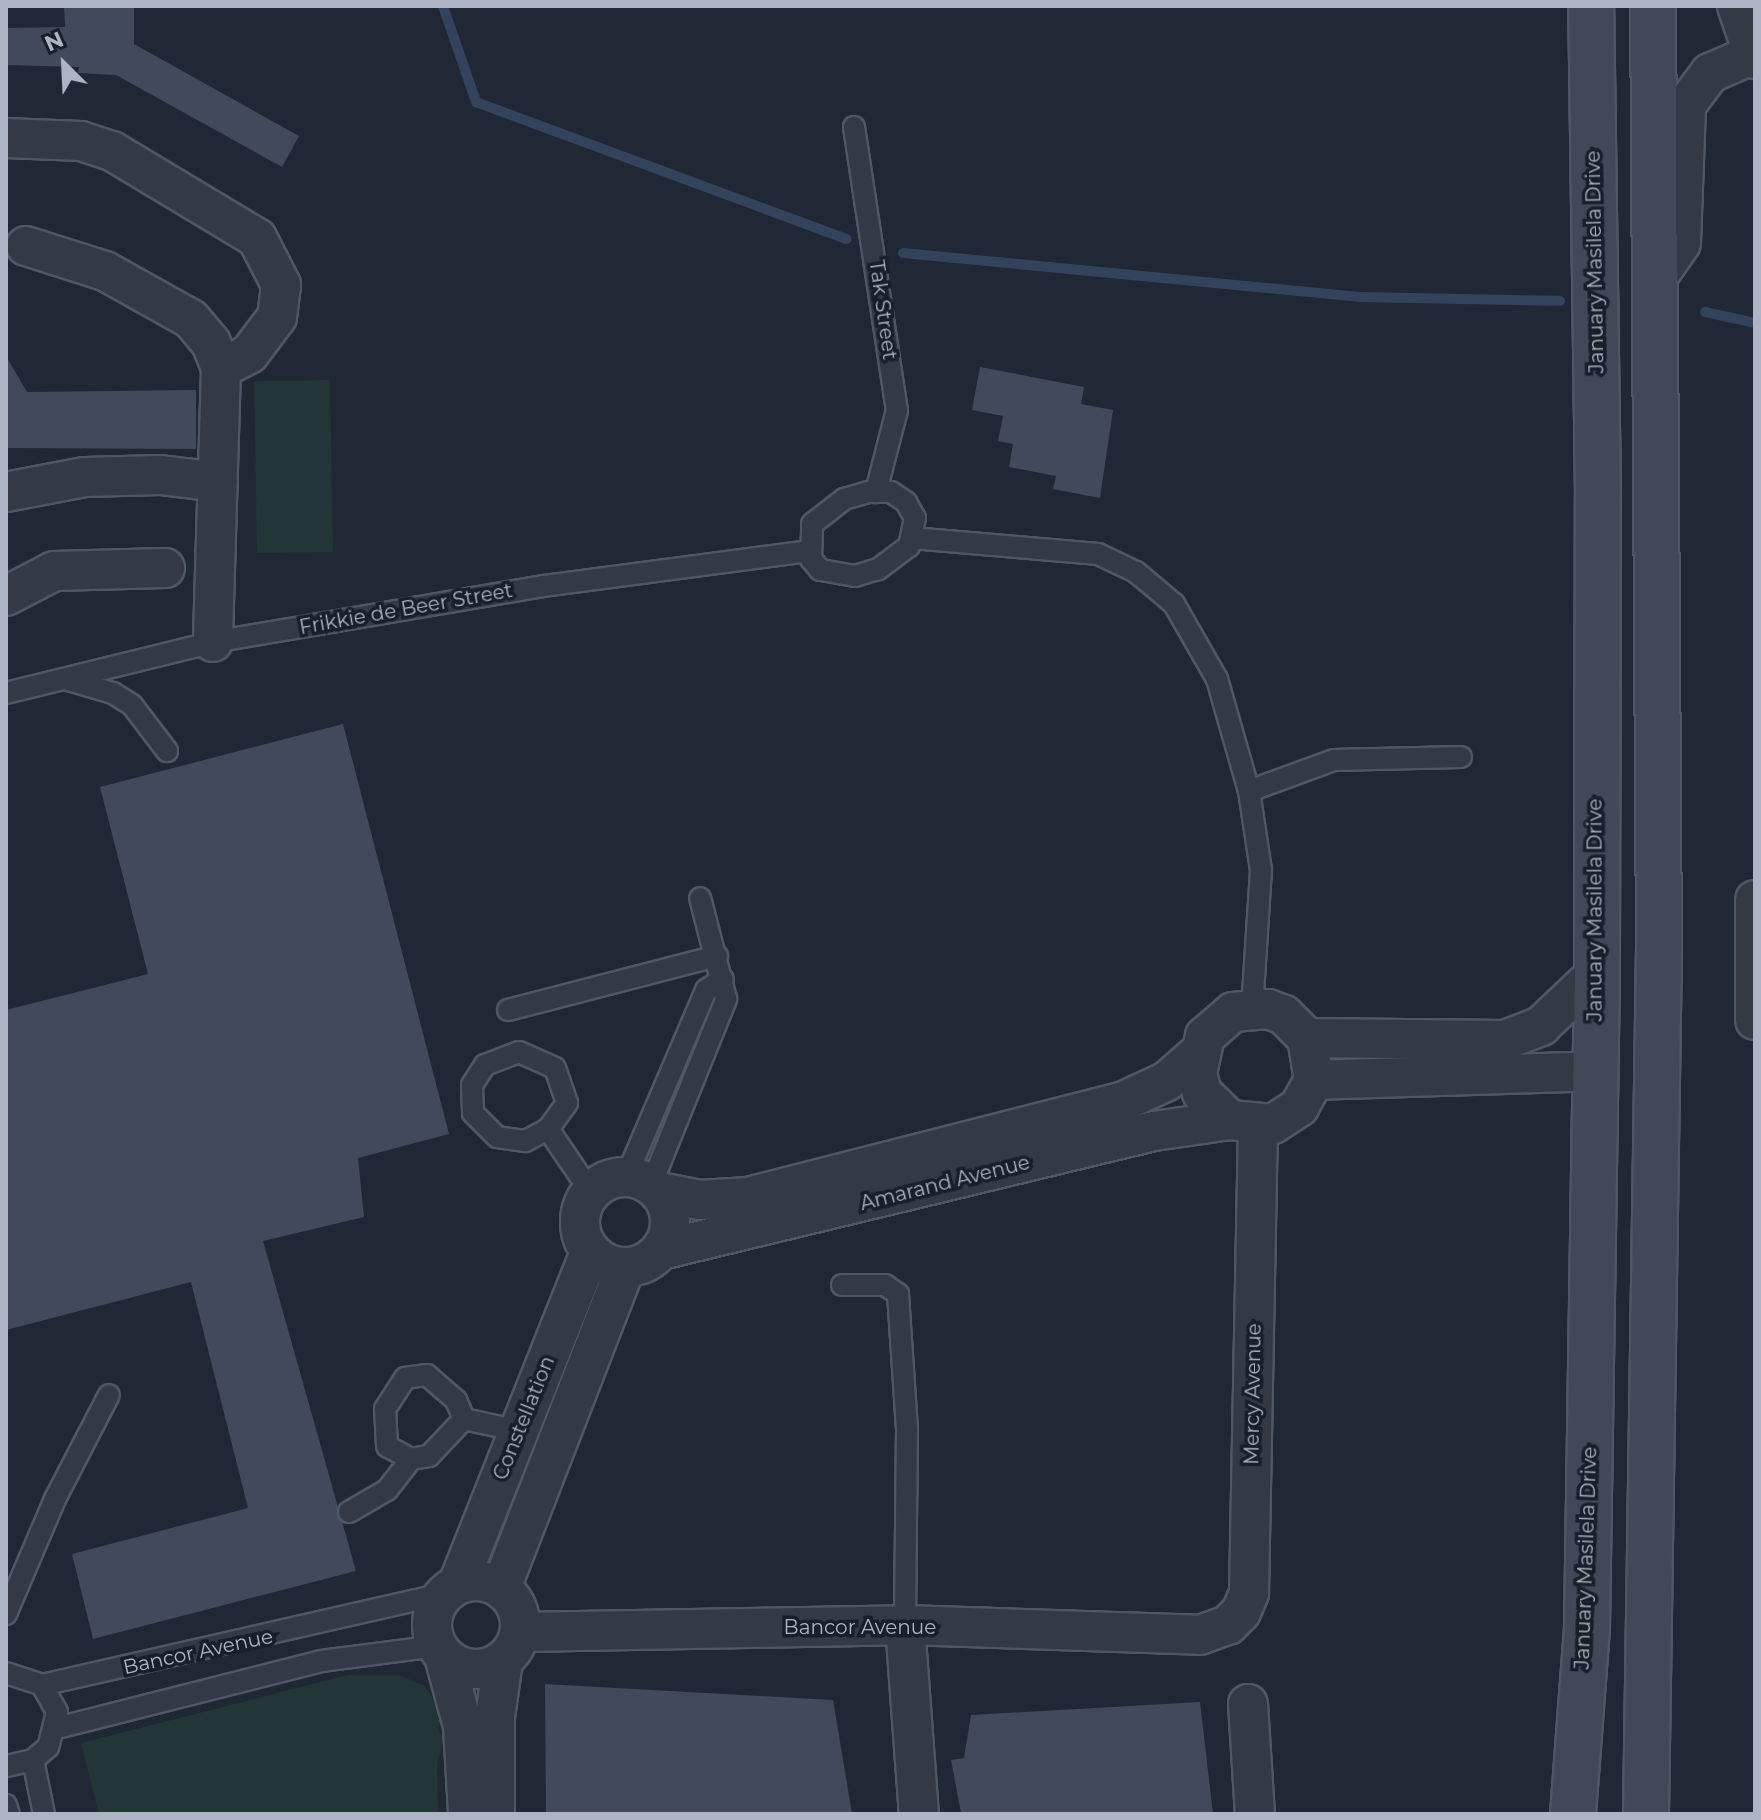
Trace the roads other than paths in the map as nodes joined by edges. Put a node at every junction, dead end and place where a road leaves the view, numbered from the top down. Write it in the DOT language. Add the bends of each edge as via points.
graph roads {
  1 [pos="1591,6"];
  2 [pos="1653,6"];
  3 [pos="1737,6"];
  4 [pos="1753,57"];
  5 [pos="854,127"];
  6 [pos="6,138"];
  7 [pos="26,246"];
  8 [pos="1654,282"];
  9 [pos="221,368"];
  10 [pos="218,482"];
  11 [pos="6,492"];
  12 [pos="876,492"];
  13 [pos="1655,527"];
  14 [pos="912,538"];
  15 [pos="810,551"];
  16 [pos="165,568"];
  17 [pos="6,596"];
  18 [pos="213,642"];
  19 [pos="63,678"];
  20 [pos="6,693"];
  21 [pos="167,751"];
  22 [pos="1461,757"];
  23 [pos="1249,791"];
  24 [pos="700,898"];
  25 [pos="1755,900"];
  26 [pos="717,956"];
  27 [pos="1597,973"];
  28 [pos="1252,1008"];
  29 [pos="508,1010"];
  30 [pos="1755,1020"];
  31 [pos="1307,1038"];
  32 [pos="1198,1054"];
  33 [pos="1593,1071"];
  34 [pos="1314,1080"];
  35 [pos="1244,1123"];
  36 [pos="548,1129"];
  37 [pos="645,1185"];
  38 [pos="591,1192"];
  39 [pos="661,1250"];
  40 [pos="590,1253"];
  41 [pos="625,1268"];
  42 [pos="842,1285"];
  43 [pos="109,1395"];
  44 [pos="464,1419"];
  45 [pos="519,1431"];
  46 [pos="411,1459"];
  47 [pos="349,1512"];
  48 [pos="452,1588"];
  49 [pos="501,1588"];
  50 [pos="6,1614"];
  51 [pos="905,1625"];
  52 [pos="1200,1635"];
  53 [pos="512,1647"];
  54 [pos="440,1651"];
  55 [pos="6,1673"];
  56 [pos="42,1685"];
  57 [pos="1248,1704"];
  58 [pos="57,1728"];
  59 [pos="33,1760"];
  60 [pos="6,1766"];
  61 [pos="6,1805"];
  62 [pos="9,1814"];
  63 [pos="44,1814"];
  64 [pos="468,1814"];
  65 [pos="495,1814"];
  66 [pos="919,1814"];
  67 [pos="1255,1814"];
  68 [pos="1573,1814"];
  69 [pos="1646,1814"];
  1 -- 27 [label="main road, January Masilela Drive"];
  2 -- 8 [label="main road"];
  3 -- 4 [label="street"];
  4 -- 8 [label="street" via="1710,73 1686,105 1681,243"];
  5 -- 12 [label="lane, Tak Street" via="897,410"];
  6 -- 9 [label="street" via="81,141 112,151 257,238 281,285 277,317 249,354"];
  7 -- 9 [label="street" via="105,271 191,319 211,343"];
  8 -- 13 [label="main road"];
  9 -- 10 [label="street"];
  10 -- 11 [label="street" via="160,475 85,477"];
  10 -- 18 [label="street"];
  12 -- 14 [label="lane" via="891,492 906,502 915,518"];
  12 -- 15 [label="lane" via="844,499 824,511 812,524"];
  13 -- 33 [label="main road" via="1634,613 1630,672 1628,1023 1616,1057"];
  13 -- 69 [label="main road" via="1659,950"];
  14 -- 15 [label="lane" via="896,558 855,576 820,570"];
  14 -- 23 [label="lane" via="1039,546 1111,560 1174,604 1217,679"];
  15 -- 18 [label="lane, Frikkie de Beer Street" via="543,586"];
  16 -- 17 [label="street" via="54,571"];
  18 -- 19 [label="lane, Frikkie de Beer Street"];
  19 -- 20 [label="lane, Frikkie de Beer Street"];
  19 -- 21 [label="lane" via="113,693 132,705"];
  22 -- 23 [label="lane" via="1334,760"];
  23 -- 28 [label="lane" via="1261,870"];
  24 -- 26 [label="lane"];
  25 -- 30 [label="street"];
  26 -- 29 [label="lane"];
  26 -- 37 [label="lane" via="723,979 706,990"];
  27 -- 31 [label="street" via="1541,1026 1505,1040"];
  27 -- 33 [label="main road, January Masilela Drive"];
  28 -- 31 [label="street" via="1284,1015"];
  28 -- 32 [label="street" via="1217,1022"];
  31 -- 34 [label="street"];
  32 -- 35 [label="street" via="1202,1093"];
  32 -- 37 [label="street, Amarand Avenue" via="1167,1081 1124,1101 748,1197 700,1200"];
  33 -- 34 [label="street"];
  33 -- 68 [label="main road, January Masilela Drive" via="1587,1626"];
  34 -- 35 [label="street" via="1287,1117"];
  35 -- 39 [label="street, Amarand Avenue" via="1154,1131"];
  35 -- 52 [label="street, Mercy Avenue" via="1249,1593 1228,1625"];
  36 -- 36 [label="lane" via="525,1141 497,1137 473,1113 472,1085 485,1065 519,1052 555,1068 567,1103"];
  36 -- 38 [label="lane"];
  37 -- 38 [label="street"];
  37 -- 39 [label="street" via="671,1228"];
  38 -- 40 [label="street" via="580,1216"];
  39 -- 41 [label="street" via="639,1266"];
  40 -- 41 [label="street"];
  40 -- 45 [label="street, Constellation"];
  41 -- 49 [label="street, Constellation"];
  42 -- 51 [label="lane" via="885,1285 898,1294 907,1429"];
  43 -- 50 [label="lane" via="55,1499"];
  44 -- 45 [label="lane"];
  44 -- 46 [label="lane" via="429,1456"];
  44 -- 46 [label="lane" via="443,1385 427,1375 405,1378 392,1392 384,1432 387,1446"];
  45 -- 48 [label="street, Constellation"];
  46 -- 47 [label="lane" via="387,1490"];
  48 -- 49 [label="street" via="473,1581"];
  48 -- 54 [label="street" via="432,1617"];
  48 -- 56 [label="lane, Bancor Avenue"];
  49 -- 53 [label="street" via="517,1607"];
  51 -- 52 [label="street, Bancor Avenue"];
  51 -- 53 [label="street, Bancor Avenue"];
  51 -- 66 [label="street"];
  53 -- 54 [label="street" via="468,1669"];
  53 -- 65 [label="street" via="495,1717"];
  54 -- 58 [label="lane, Bancor Avenue" via="321,1661"];
  54 -- 64 [label="street" via="463,1726"];
  55 -- 56 [label="lane"];
  56 -- 58 [label="lane" via="57,1712"];
  57 -- 67 [label="street"];
  58 -- 59 [label="lane" via="48,1747"];
  59 -- 60 [label="lane"];
  59 -- 63 [label="lane"];
  61 -- 62 [label="lane"];
}
